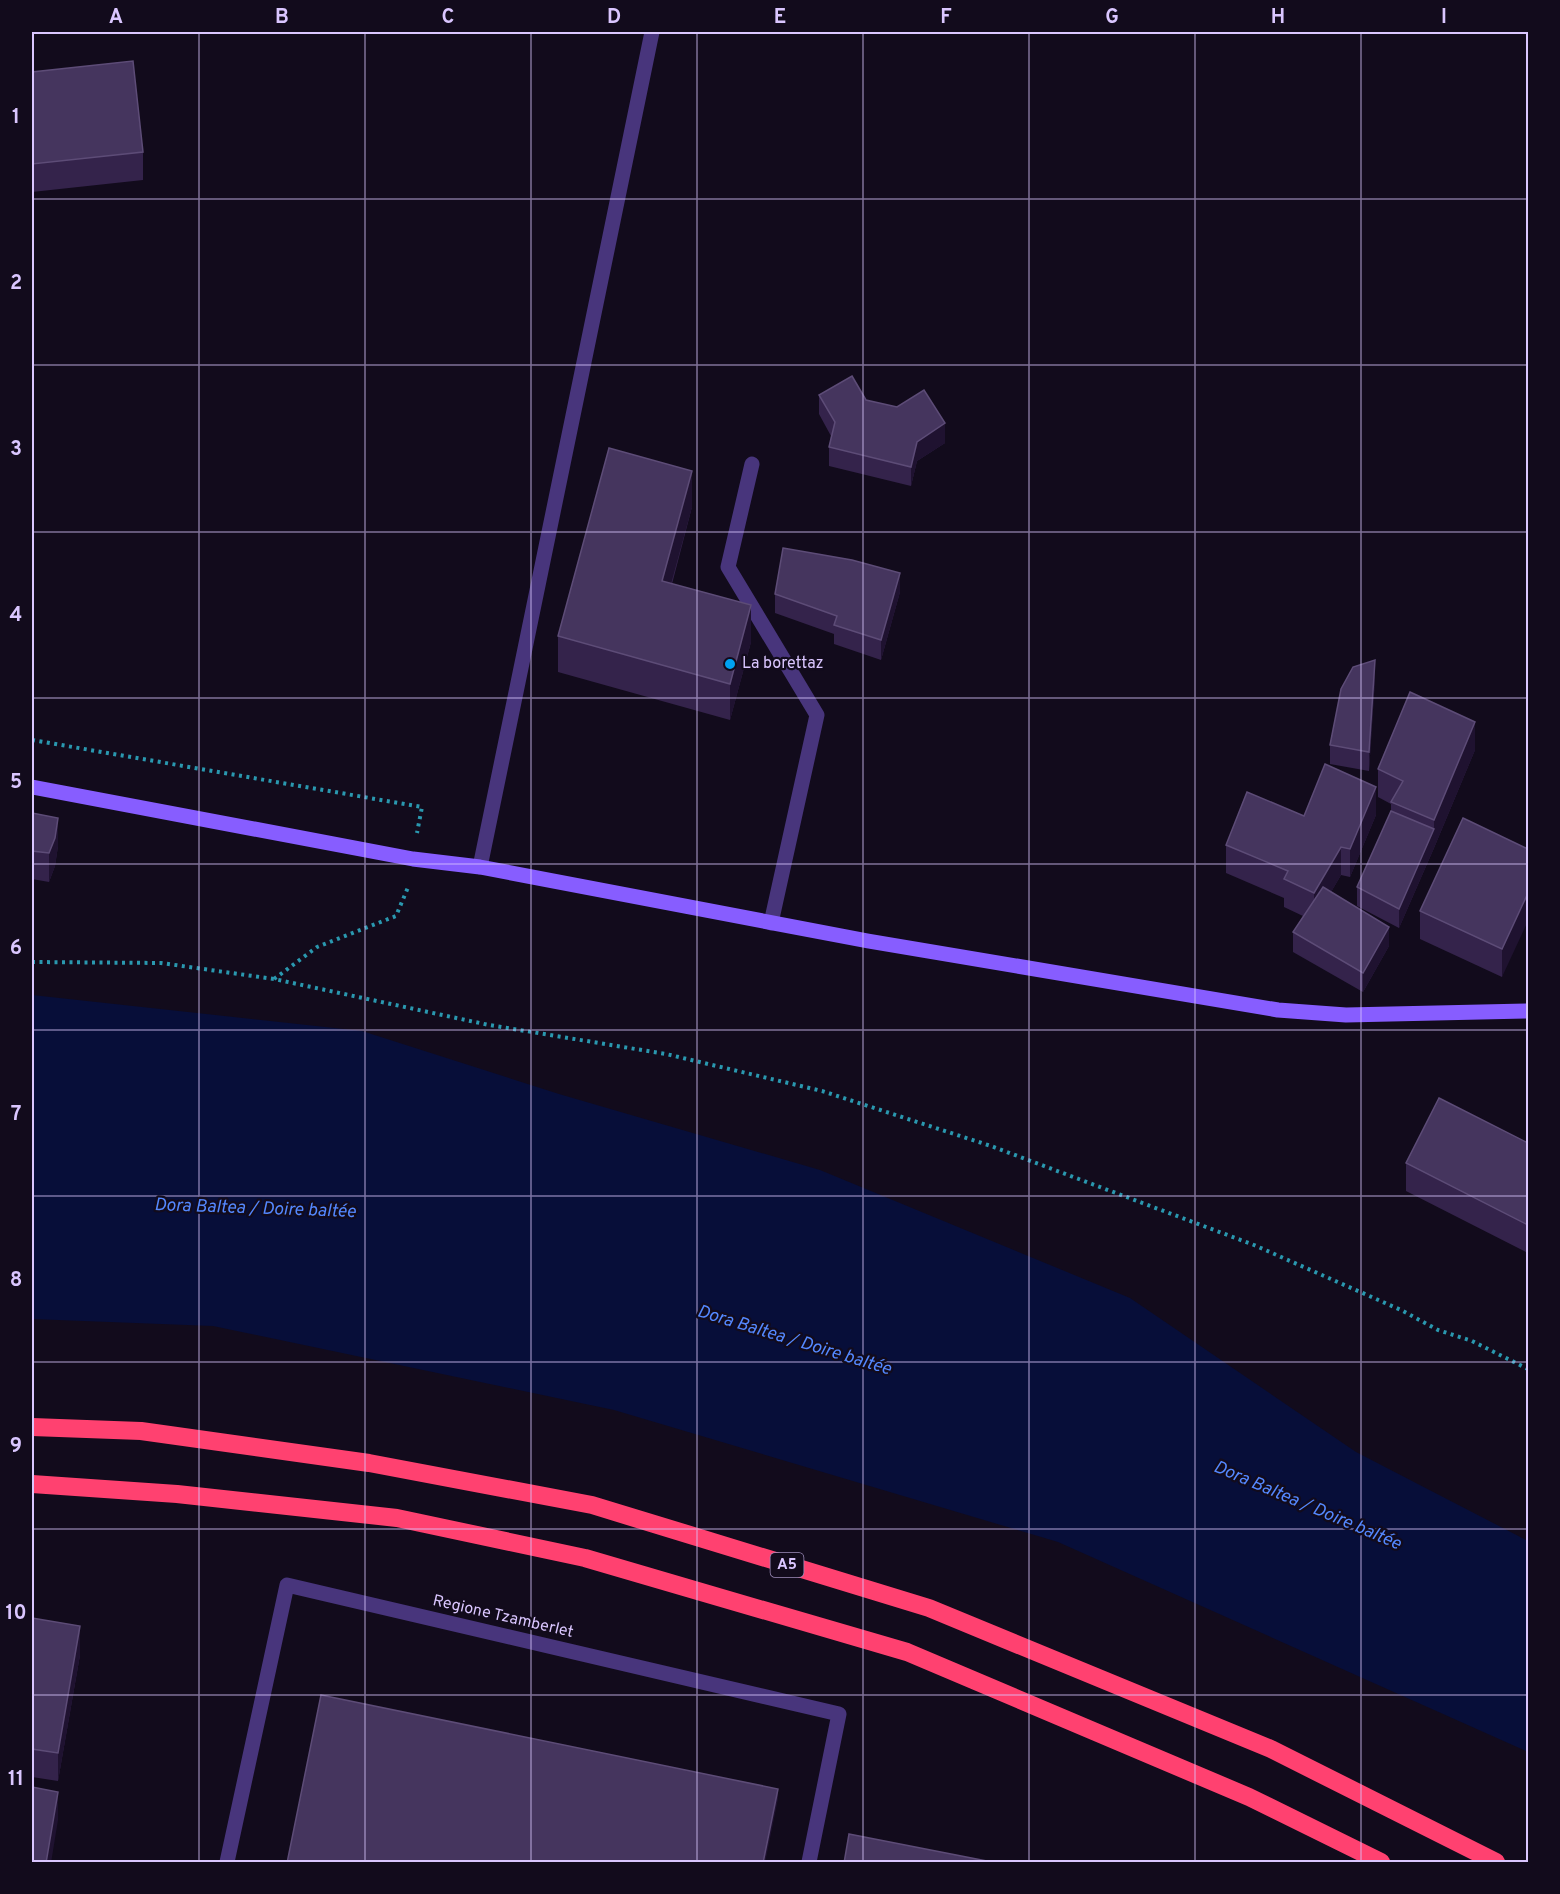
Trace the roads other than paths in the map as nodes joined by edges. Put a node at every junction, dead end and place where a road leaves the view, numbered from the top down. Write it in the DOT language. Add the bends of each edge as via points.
graph roads {
  1 [pos="652,32"];
  2 [pos="752,464"];
  3 [pos="32,787"];
  4 [pos="480,867"];
  5 [pos="771,923"];
  6 [pos="1528,1011"];
  7 [pos="32,1427"];
  8 [pos="32,1484"];
  9 [pos="227,1863"];
  10 [pos="810,1863"];
  11 [pos="1382,1863"];
  12 [pos="1496,1863"];
  1 -- 4 [label="street"];
  2 -- 5 [label="street" via="728,567 816,715"];
  3 -- 4 [label="main road" via="413,859"];
  4 -- 5 [label="main road"];
  5 -- 6 [label="main road" via="1278,1010 1346,1016"];
  7 -- 12 [label="highway, A5" via="141,1431 369,1463 592,1505 929,1608 1271,1749"];
  8 -- 11 [label="highway" via="177,1494 397,1518 585,1558 907,1652 1249,1797"];
  9 -- 10 [label="street, Regione Tzamberlet" via="287,1585 839,1714"];
}
